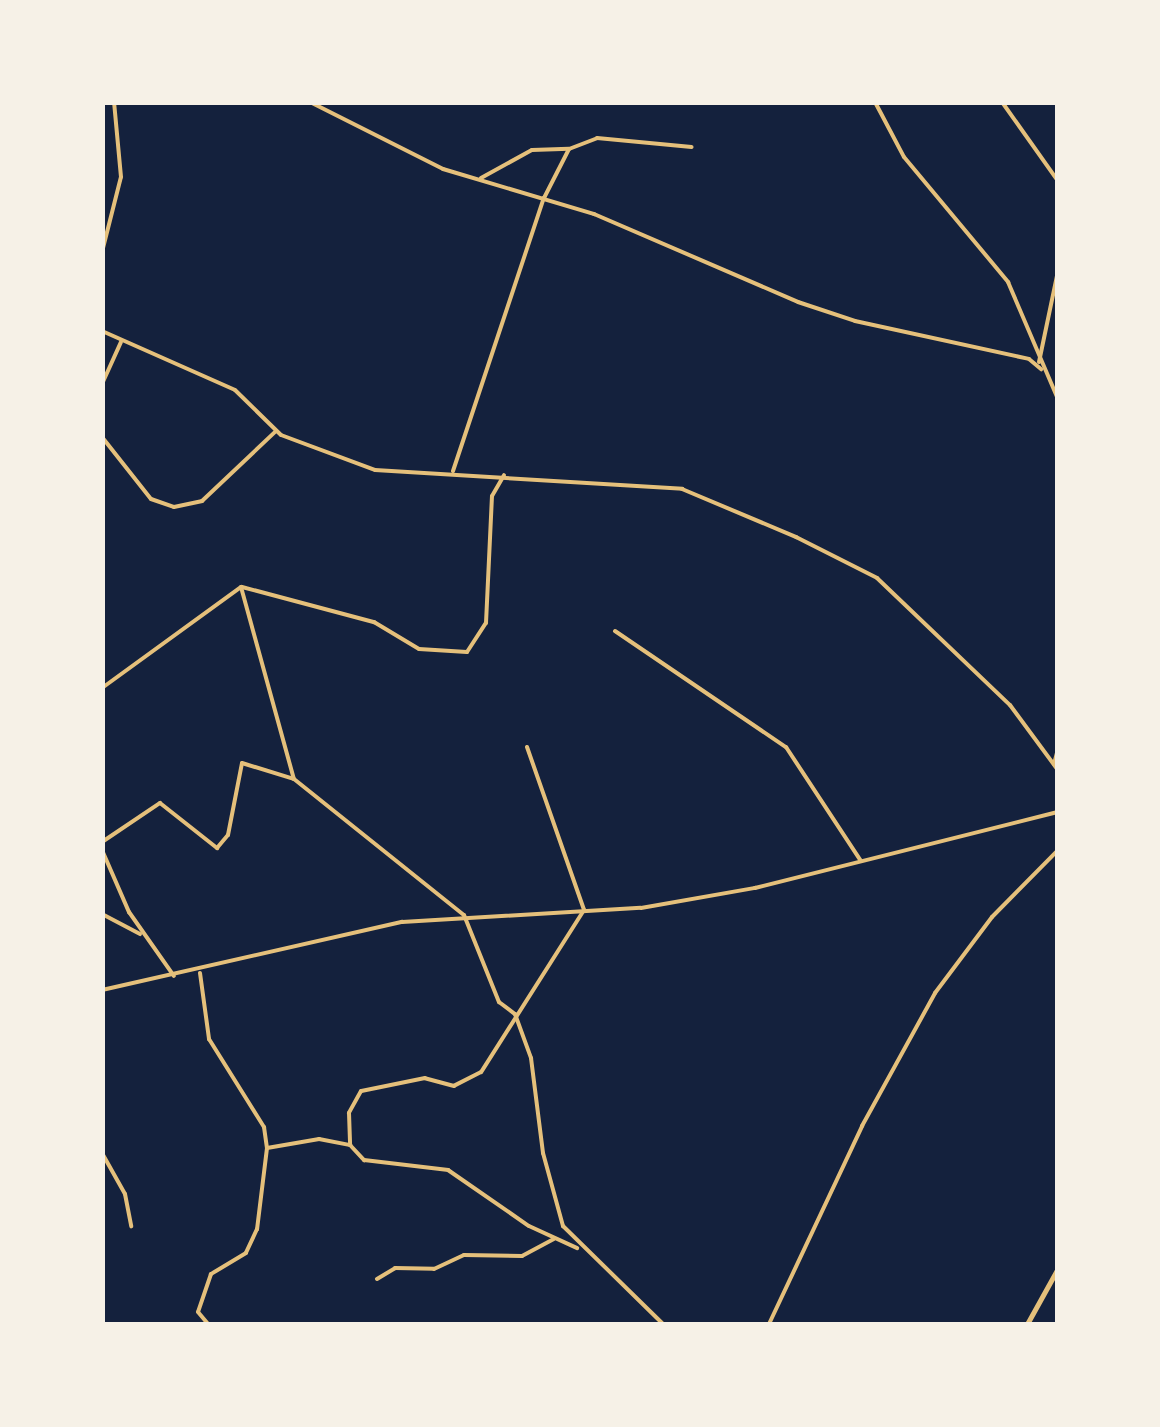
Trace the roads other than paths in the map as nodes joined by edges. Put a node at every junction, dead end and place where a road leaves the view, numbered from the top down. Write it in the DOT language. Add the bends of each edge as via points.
graph roads {
  1 [pos="114,102"];
  2 [pos="310,102"];
  3 [pos="874,102"];
  4 [pos="1002,102"];
  5 [pos="692,147"];
  6 [pos="568,149"];
  7 [pos="478,179"];
  8 [pos="1058,181"];
  9 [pos="544,198"];
  10 [pos="102,252"];
  11 [pos="1058,272"];
  12 [pos="102,332"];
  13 [pos="120,342"];
  14 [pos="1039,362"];
  15 [pos="1042,369"];
  16 [pos="102,384"];
  17 [pos="1058,398"];
  18 [pos="276,432"];
  19 [pos="102,437"];
  20 [pos="452,471"];
  21 [pos="504,475"];
  22 [pos="241,587"];
  23 [pos="615,631"];
  24 [pos="102,688"];
  25 [pos="527,747"];
  26 [pos="1058,750"];
  27 [pos="1056,767"];
  28 [pos="294,779"];
  29 [pos="1058,812"];
  30 [pos="102,842"];
  31 [pos="102,850"];
  32 [pos="1058,850"];
  33 [pos="860,861"];
  34 [pos="584,910"];
  35 [pos="102,914"];
  36 [pos="464,916"];
  37 [pos="144,936"];
  38 [pos="200,972"];
  39 [pos="175,977"];
  40 [pos="102,990"];
  41 [pos="517,1018"];
  42 [pos="350,1144"];
  43 [pos="267,1148"];
  44 [pos="102,1153"];
  45 [pos="131,1226"];
  46 [pos="554,1239"];
  47 [pos="580,1248"];
  48 [pos="1058,1268"];
  49 [pos="377,1279"];
  50 [pos="208,1324"];
  51 [pos="663,1324"];
  52 [pos="769,1324"];
  53 [pos="1027,1324"];
  1 -- 10 [label="street" via="121,177"];
  2 -- 7 [label="street"];
  3 -- 14 [label="street" via="904,156 1008,282"];
  4 -- 8 [label="street"];
  5 -- 6 [label="street" via="597,138"];
  6 -- 7 [label="street" via="532,150"];
  6 -- 9 [label="street"];
  7 -- 9 [label="street"];
  9 -- 15 [label="street" via="816,308 1029,359"];
  9 -- 20 [label="street"];
  11 -- 14 [label="street"];
  12 -- 13 [label="street"];
  13 -- 16 [label="street"];
  13 -- 18 [label="street" via="216,378"];
  14 -- 15 [label="street"];
  15 -- 17 [label="street"];
  18 -- 19 [label="street" via="202,501 174,507 150,499"];
  18 -- 20 [label="street" via="375,470"];
  20 -- 21 [label="street"];
  21 -- 22 [label="street" via="492,496 486,624 467,652 419,649 374,622"];
  21 -- 27 [label="street" via="700,493 877,578 1010,705"];
  22 -- 24 [label="street"];
  22 -- 28 [label="street"];
  23 -- 33 [label="street" via="786,746"];
  25 -- 34 [label="street"];
  26 -- 27 [label="street"];
  28 -- 30 [label="street" via="242,763 228,835 217,848 160,803"];
  28 -- 36 [label="street"];
  29 -- 33 [label="street"];
  31 -- 37 [label="street"];
  32 -- 52 [label="street" via="992,918 935,993 862,1126"];
  33 -- 34 [label="street" via="662,905"];
  34 -- 36 [label="street"];
  34 -- 41 [label="street"];
  35 -- 37 [label="street"];
  36 -- 38 [label="street" via="333,936"];
  36 -- 41 [label="street" via="498,1002"];
  37 -- 39 [label="street"];
  38 -- 39 [label="street"];
  38 -- 43 [label="street" via="210,1038 264,1127"];
  39 -- 40 [label="street"];
  41 -- 42 [label="street" via="470,1080 451,1086 424,1078 357,1093 349,1113"];
  41 -- 47 [label="street" via="536,1076 543,1152 564,1226"];
  42 -- 43 [label="street" via="319,1139"];
  42 -- 46 [label="street" via="364,1160 448,1170"];
  43 -- 50 [label="street" via="257,1229 246,1253 211,1274 198,1312"];
  44 -- 45 [label="street" via="124,1194"];
  46 -- 47 [label="street"];
  46 -- 49 [label="street" via="522,1256 464,1255 434,1269 395,1268"];
  47 -- 51 [label="street"];
  48 -- 53 [label="street"];
}
